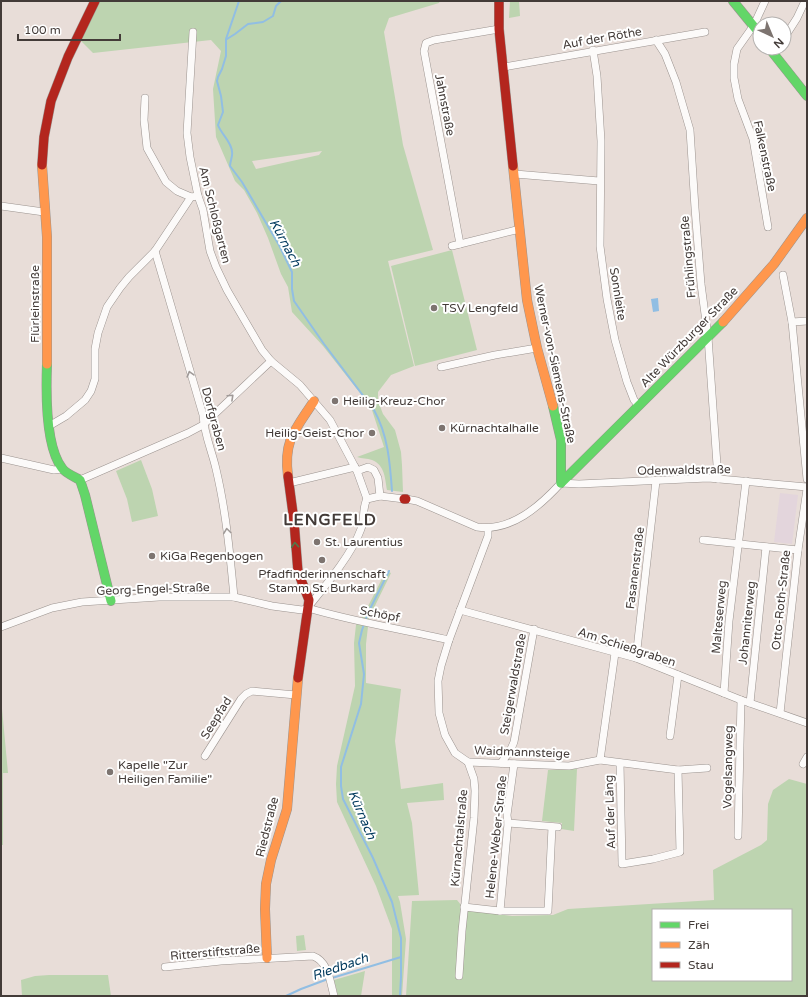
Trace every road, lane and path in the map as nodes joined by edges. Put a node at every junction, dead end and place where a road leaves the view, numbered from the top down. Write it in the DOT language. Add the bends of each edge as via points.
graph roads {
  1 [pos="95,1"];
  2 [pos="499,1"];
  3 [pos="733,1"];
  4 [pos="766,1"];
  5 [pos="805,1"];
  6 [pos="758,16"];
  7 [pos="752,23"];
  8 [pos="792,26"];
  9 [pos="752,28"];
  10 [pos="499,29"];
  11 [pos="193,32"];
  12 [pos="704,32"];
  13 [pos="656,40"];
  14 [pos="593,50"];
  15 [pos="775,56"];
  16 [pos="504,67"];
  17 [pos="807,96"];
  18 [pos="145,98"];
  19 [pos="515,174"];
  20 [pos="599,181"];
  21 [pos="195,197"];
  22 [pos="1,206"];
  23 [pos="44,212"];
  24 [pos="807,218"];
  25 [pos="768,227"];
  26 [pos="520,228"];
  27 [pos="460,244"];
  28 [pos="452,246"];
  29 [pos="155,251"];
  30 [pos="783,275"];
  31 [pos="807,321"];
  32 [pos="792,322"];
  33 [pos="708,337"];
  34 [pos="537,348"];
  35 [pos="271,361"];
  36 [pos="441,367"];
  37 [pos="314,401"];
  38 [pos="639,406"];
  39 [pos="203,425"];
  40 [pos="50,426"];
  41 [pos="1,458"];
  42 [pos="562,462"];
  43 [pos="579,464"];
  44 [pos="62,469"];
  45 [pos="356,469"];
  46 [pos="718,478"];
  47 [pos="807,479"];
  48 [pos="80,480"];
  49 [pos="656,480"];
  50 [pos="746,481"];
  51 [pos="289,483"];
  52 [pos="561,483"];
  53 [pos="807,488"];
  54 [pos="380,496"];
  55 [pos="367,499"];
  56 [pos="488,529"];
  57 [pos="703,540"];
  58 [pos="738,544"];
  59 [pos="766,547"];
  60 [pos="798,550"];
  61 [pos="234,597"];
  62 [pos="111,600"];
  63 [pos="308,608"];
  64 [pos="460,610"];
  65 [pos="1,627"];
  66 [pos="534,629"];
  67 [pos="449,640"];
  68 [pos="615,653"];
  69 [pos="636,658"];
  70 [pos="678,675"];
  71 [pos="724,693"];
  72 [pos="296,695"];
  73 [pos="740,700"];
  74 [pos="750,702"];
  75 [pos="780,713"];
  76 [pos="807,722"];
  77 [pos="670,736"];
  78 [pos="205,756"];
  79 [pos="807,757"];
  80 [pos="600,760"];
  81 [pos="468,762"];
  82 [pos="620,762"];
  83 [pos="501,763"];
  84 [pos="514,764"];
  85 [pos="803,764"];
  86 [pos="707,768"];
  87 [pos="678,770"];
  88 [pos="508,823"];
  89 [pos="738,836"];
  90 [pos="464,907"];
  91 [pos="500,911"];
  92 [pos="267,958"];
  93 [pos="165,967"];
  94 [pos="459,976"];
  95 [pos="334,996"];
  1 -- 23 [label="street, Flürleinstraße" via="66,62 46,118 42,162"];
  2 -- 10 [label="street, Werner-von-Siemens-Straße"];
  3 -- 7 [label="street"];
  4 -- 6 [label="street, Falkenstraße"];
  5 -- 8 [label="street"];
  9 -- 25 [label="street, Falkenstraße" via="737,49 734,78 738,98 753,138"];
  10 -- 16 [label="street, Werner-von-Siemens-Straße"];
  10 -- 27 [label="street, Jahnstraße" via="434,40 426,43 424,51"];
  11 -- 21 [label="street, Am Schloßgarten" via="187,133"];
  12 -- 13 [label="street, Auf der Röthe"];
  13 -- 14 [label="street, Auf der Röthe"];
  13 -- 33 [label="street, Frühlingstraße" via="676,82 690,130 700,269"];
  14 -- 16 [label="street, Auf der Röthe"];
  14 -- 20 [label="street, Sonnleite" via="601,141"];
  15 -- 17 [label="street"];
  16 -- 19 [label="street, Werner-von-Siemens-Straße"];
  18 -- 21 [label="street" via="147,148 166,182 177,191"];
  19 -- 20 [label="street"];
  19 -- 26 [label="street, Werner-von-Siemens-Straße"];
  20 -- 38 [label="street, Sonnleite" via="600,246 607,300 627,382"];
  21 -- 29 [label="street"];
  21 -- 35 [label="street, Am Schloßgarten" via="203,210 210,251 216,267 227,290"];
  22 -- 23 [label="street"];
  23 -- 40 [label="street, Flürleinstraße" via="47,237 46,397"];
  24 -- 33 [label="street, Alte Würzburger Straße" via="774,264"];
  26 -- 27 [label="street"];
  26 -- 34 [label="street, Werner-von-Siemens-Straße" via="527,300"];
  27 -- 28 [label="street"];
  39 -- 29 [label="street, Dorfgraben, one-way" via="203,415"];
  29 -- 40 [label="street" via="129,277 107,307 98,333 95,379 91,391 66,416"];
  30 -- 32 [label="street"];
  31 -- 32 [label="street"];
  32 -- 47 [label="street"];
  33 -- 38 [label="street, Alte Würzburger Straße"];
  33 -- 46 [label="street, Frühlingstraße"];
  34 -- 36 [label="street"];
  34 -- 42 [label="street, Werner-von-Siemens-Straße" via="554,408 561,440"];
  35 -- 37 [label="street, Am Schloßgarten" via="300,385"];
  39 -- 35 [label="street, one-way"];
  37 -- 45 [label="street, Am Schloßgarten" via="330,420"];
  37 -- 51 [label="street, Riedstraße" via="290,439 287,450"];
  38 -- 43 [label="street, Alte Würzburger Straße"];
  39 -- 48 [label="street" via="188,434"];
  61 -- 39 [label="street, Dorfgraben, one-way" via="224,511 216,469"];
  40 -- 44 [label="street, Flürleinstraße" via="53,449"];
  41 -- 44 [label="street" via="54,470"];
  42 -- 43 [label="street"];
  42 -- 52 [label="street, Werner-von-Siemens-Straße"];
  43 -- 52 [label="street, Alte Würzburger Straße"];
  44 -- 48 [label="street"];
  45 -- 51 [label="street"];
  45 -- 54 [label="street" via="368,467 374,470 378,478"];
  45 -- 55 [label="street, Am Schloßgarten"];
  46 -- 49 [label="street, Odenwaldstraße"];
  46 -- 50 [label="street, Odenwaldstraße"];
  48 -- 62 [label="street"];
  49 -- 52 [label="street, Odenwaldstraße"];
  49 -- 69 [label="street, Fasanenstraße"];
  50 -- 53 [label="street, Odenwaldstraße"];
  50 -- 58 [label="street, Malteserweg"];
  63 -- 51 [label="street, Riedstraße, one-way" via="309,600 298,572 296,559"];
  52 -- 56 [label="street" via="526,514 513,522"];
  53 -- 60 [label="street, Otto-Roth-Straße"];
  54 -- 55 [label="street"];
  54 -- 56 [label="street" via="417,501 477,527"];
  55 -- 63 [label="street" via="362,528 355,542"];
  56 -- 64 [label="street" via="488,536"];
  57 -- 58 [label="street"];
  58 -- 59 [label="street"];
  58 -- 71 [label="street, Malteserweg"];
  59 -- 60 [label="street"];
  59 -- 74 [label="street, Johanniterweg"];
  60 -- 75 [label="street, Otto-Roth-Straße"];
  61 -- 62 [label="street, Georg-Engel-Straße"];
  61 -- 63 [label="street, Georg-Engel-Straße" via="272,606 302,610"];
  62 -- 65 [label="street, Georg-Engel-Straße" via="52,608"];
  63 -- 67 [label="street, Schöpf" via="360,622"];
  63 -- 72 [label="street, Riedstraße"];
  64 -- 66 [label="street, Am Schießgraben"];
  64 -- 67 [label="street"];
  66 -- 68 [label="street, Am Schießgraben"];
  66 -- 83 [label="street, Steigerwaldstraße" via="514,742"];
  67 -- 81 [label="street" via="438,681 439,713 445,735 455,754"];
  68 -- 69 [label="street, Am Schießgraben"];
  68 -- 80 [label="street"];
  69 -- 70 [label="street, Am Schießgraben"];
  70 -- 71 [label="street, Am Schießgraben"];
  70 -- 77 [label="street"];
  71 -- 73 [label="street, Am Schießgraben"];
  72 -- 78 [label="street, Seepfad" via="252,690 246,694"];
  72 -- 92 [label="street, Riedstraße" via="287,809 266,884"];
  73 -- 74 [label="street, Am Schießgraben"];
  73 -- 89 [label="street, Vogelsangweg"];
  74 -- 75 [label="street, Am Schießgraben"];
  75 -- 76 [label="street, Am Schießgraben"];
  79 -- 85 [label="street"];
  80 -- 82 [label="street, Waidmannsteige"];
  80 -- 84 [label="street, Waidmannsteige" via="569,766"];
  81 -- 83 [label="street, Waidmannsteige"];
  81 -- 90 [label="street, Kürnachtalstraße" via="475,792"];
  82 -- 87 [label="street, Waidmannsteige"];
  82 -- 87 [label="street, Auf der Läng" via="622,864 680,852"];
  83 -- 84 [label="street, Waidmannsteige"];
  84 -- 88 [label="street, Helene-Weber-Straße"];
  86 -- 87 [label="street, Waidmannsteige"];
  88 -- 91 [label="street, Helene-Weber-Straße"];
  88 -- 91 [label="street" via="555,827 548,911"];
  90 -- 91 [label="street"];
  90 -- 94 [label="street, Kürnachtalstraße"];
  92 -- 93 [label="street, Ritterstiftstraße"];
  92 -- 95 [label="street" via="319,958 323,962"];
}
